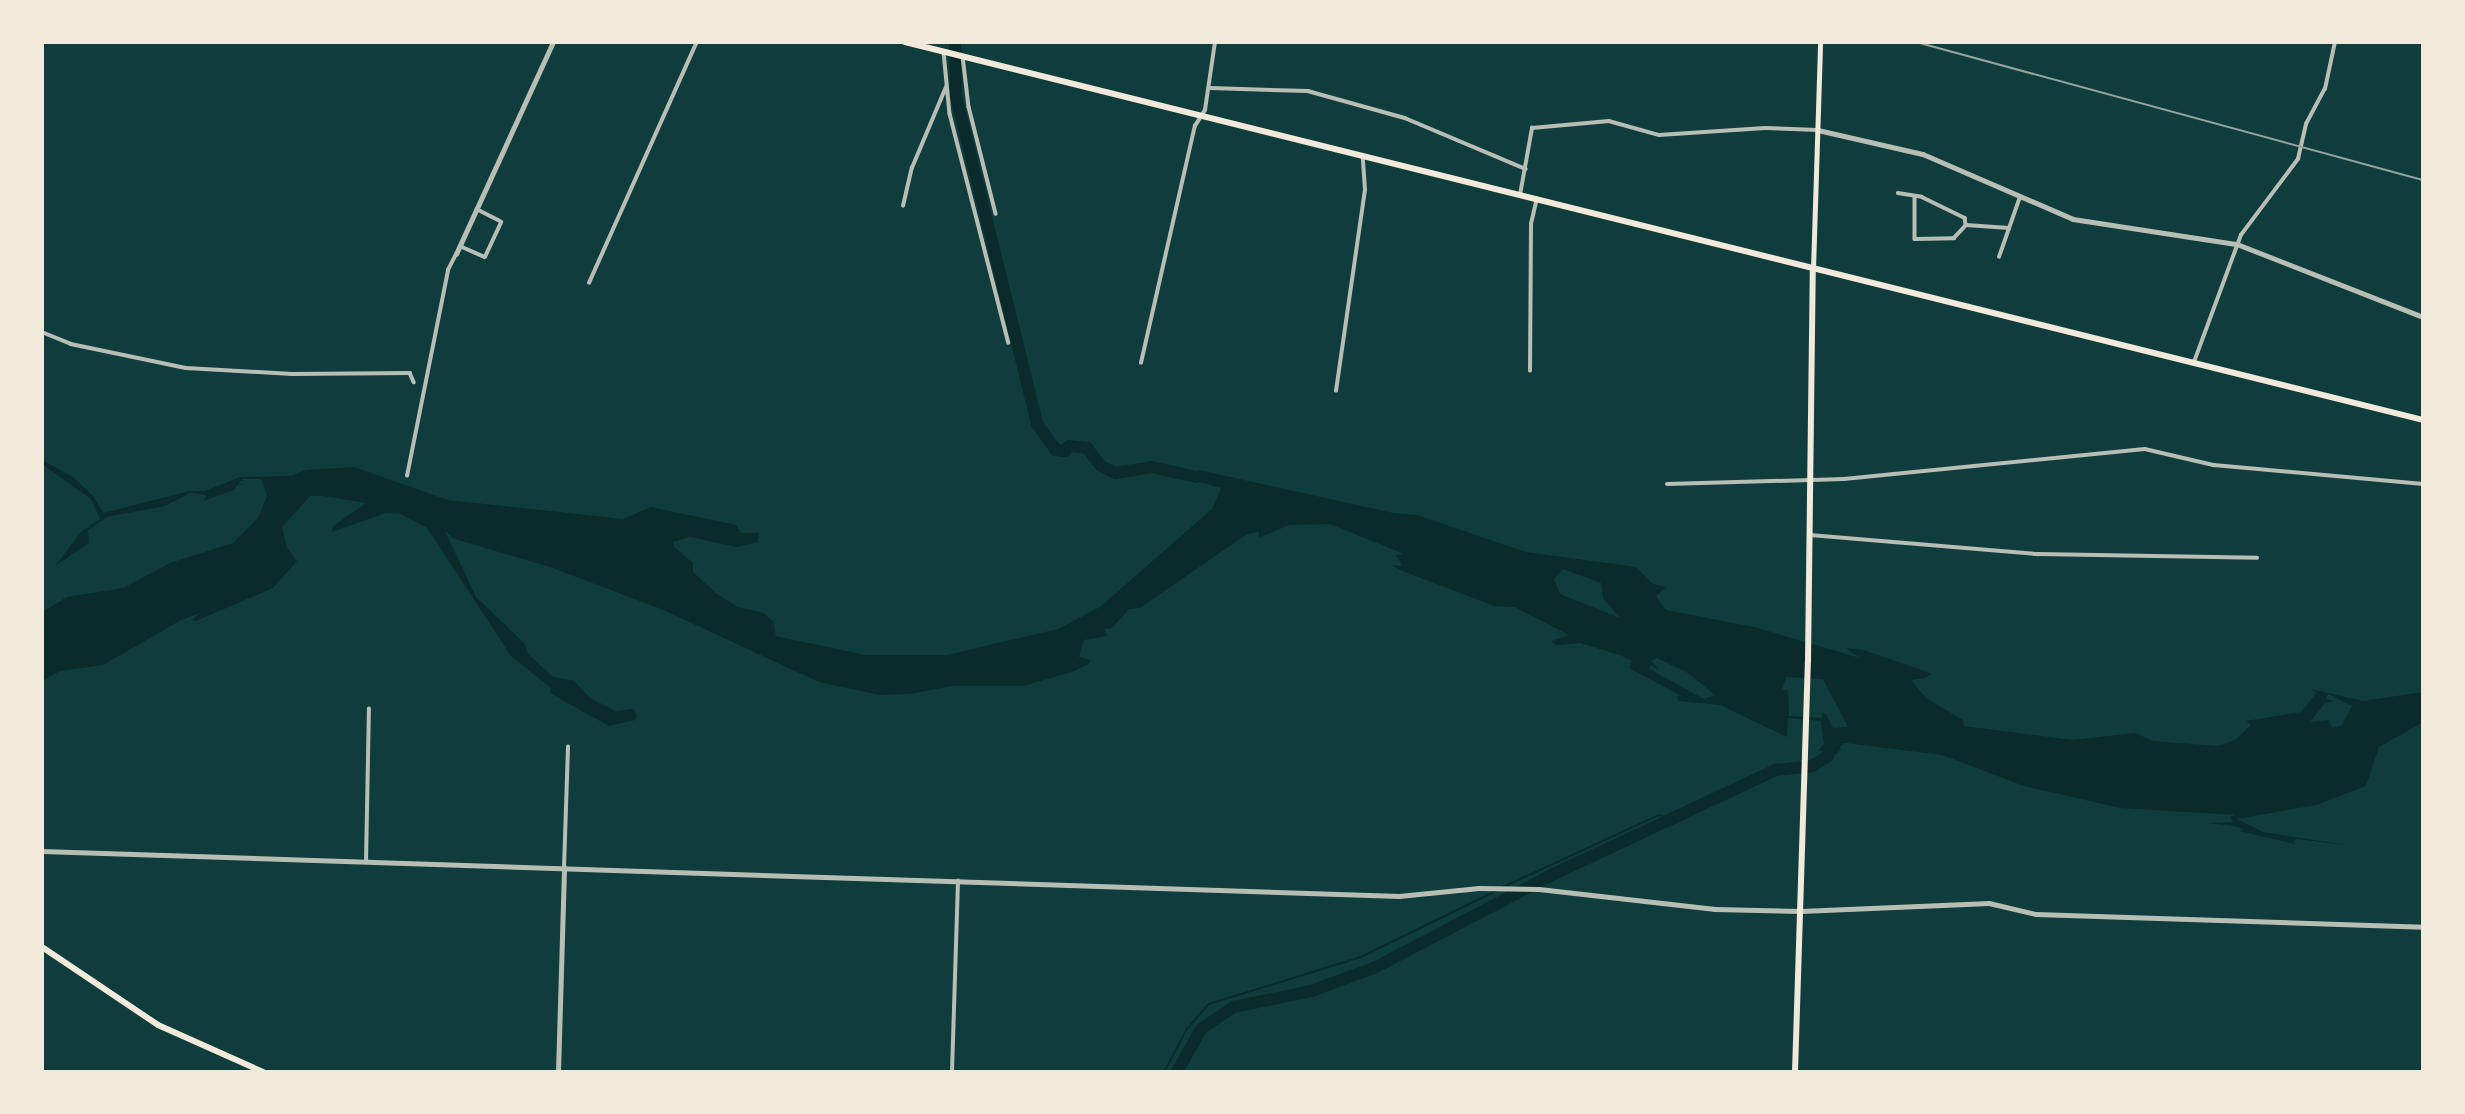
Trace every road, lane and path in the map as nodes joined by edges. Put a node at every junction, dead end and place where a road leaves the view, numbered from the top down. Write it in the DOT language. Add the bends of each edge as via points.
graph roads {
  1 [pos="553,42"];
  2 [pos="697,42"];
  3 [pos="905,42"];
  4 [pos="1216,42"];
  5 [pos="1820,42"];
  6 [pos="2335,42"];
  7 [pos="946,52"];
  8 [pos="962,56"];
  9 [pos="946,86"];
  10 [pos="1210,88"];
  11 [pos="1200,116"];
  12 [pos="1818,130"];
  13 [pos="1363,158"];
  14 [pos="1526,169"];
  15 [pos="1898,192"];
  16 [pos="1520,195"];
  17 [pos="1915,196"];
  18 [pos="2020,197"];
  19 [pos="1537,200"];
  20 [pos="903,206"];
  21 [pos="477,210"];
  22 [pos="996,214"];
  23 [pos="1966,225"];
  24 [pos="2009,228"];
  25 [pos="2237,244"];
  26 [pos="460,246"];
  27 [pos="456,254"];
  28 [pos="1998,257"];
  29 [pos="1813,269"];
  30 [pos="589,283"];
  31 [pos="2423,317"];
  32 [pos="42,332"];
  33 [pos="1009,343"];
  34 [pos="2194,362"];
  35 [pos="1141,363"];
  36 [pos="1530,371"];
  37 [pos="414,382"];
  38 [pos="1336,391"];
  39 [pos="2423,420"];
  40 [pos="407,476"];
  41 [pos="1811,482"];
  42 [pos="1667,484"];
  43 [pos="2423,484"];
  44 [pos="1810,538"];
  45 [pos="2257,558"];
  46 [pos="369,709"];
  47 [pos="568,747"];
  48 [pos="42,851"];
  49 [pos="366,862"];
  50 [pos="564,868"];
  51 [pos="958,879"];
  52 [pos="1801,911"];
  53 [pos="2423,927"];
  54 [pos="42,947"];
  55 [pos="263,1072"];
  56 [pos="558,1072"];
  57 [pos="952,1072"];
  58 [pos="1796,1072"];
  1 -- 21 [label="street"];
  2 -- 30 [label="street"];
  3 -- 7 [label="main road"];
  4 -- 10 [label="street"];
  5 -- 12 [label="main road"];
  6 -- 25 [label="street" via="2325,89 2306,124 2298,159"];
  7 -- 8 [label="main road"];
  7 -- 9 [label="street"];
  8 -- 11 [label="main road"];
  8 -- 22 [label="street" via="969,107"];
  9 -- 20 [label="street" via="912,168"];
  9 -- 33 [label="street"];
  10 -- 11 [label="street"];
  10 -- 14 [label="street" via="1308,91 1405,118"];
  11 -- 13 [label="main road"];
  11 -- 35 [label="street"];
  12 -- 14 [label="street" via="1765,128 1659,135 1609,121 1532,128"];
  12 -- 18 [label="street" via="1923,154"];
  12 -- 29 [label="main road"];
  13 -- 16 [label="main road"];
  13 -- 38 [label="street" via="1365,190"];
  14 -- 16 [label="street"];
  15 -- 17 [label="street"];
  16 -- 19 [label="main road"];
  17 -- 23 [label="street" via="1965,218"];
  17 -- 23 [label="street" via="1915,239 1954,238"];
  18 -- 24 [label="street"];
  18 -- 25 [label="street" via="2095,224"];
  19 -- 29 [label="main road"];
  19 -- 36 [label="street" via="1531,224"];
  21 -- 26 [label="street"];
  21 -- 26 [label="street" via="501,222 485,257"];
  23 -- 24 [label="street"];
  24 -- 28 [label="street"];
  25 -- 31 [label="street"];
  25 -- 34 [label="street"];
  26 -- 27 [label="street"];
  27 -- 40 [label="street" via="448,270"];
  29 -- 34 [label="main road"];
  29 -- 41 [label="main road"];
  32 -- 37 [label="street" via="71,344 186,368 292,374 410,373"];
  34 -- 39 [label="main road"];
  41 -- 42 [label="street"];
  41 -- 43 [label="street" via="2146,449 2214,466"];
  41 -- 44 [label="main road"];
  44 -- 45 [label="street" via="2038,554"];
  44 -- 52 [label="main road"];
  46 -- 49 [label="street"];
  47 -- 50 [label="street"];
  48 -- 49 [label="street"];
  49 -- 50 [label="street"];
  50 -- 51 [label="street"];
  50 -- 56 [label="street"];
  51 -- 52 [label="street" via="1399,896 1535,889 1603,893 1715,909"];
  51 -- 57 [label="street"];
  52 -- 53 [label="street" via="1989,903 2036,914"];
  52 -- 58 [label="main road"];
  54 -- 55 [label="main road" via="158,1025"];
}
